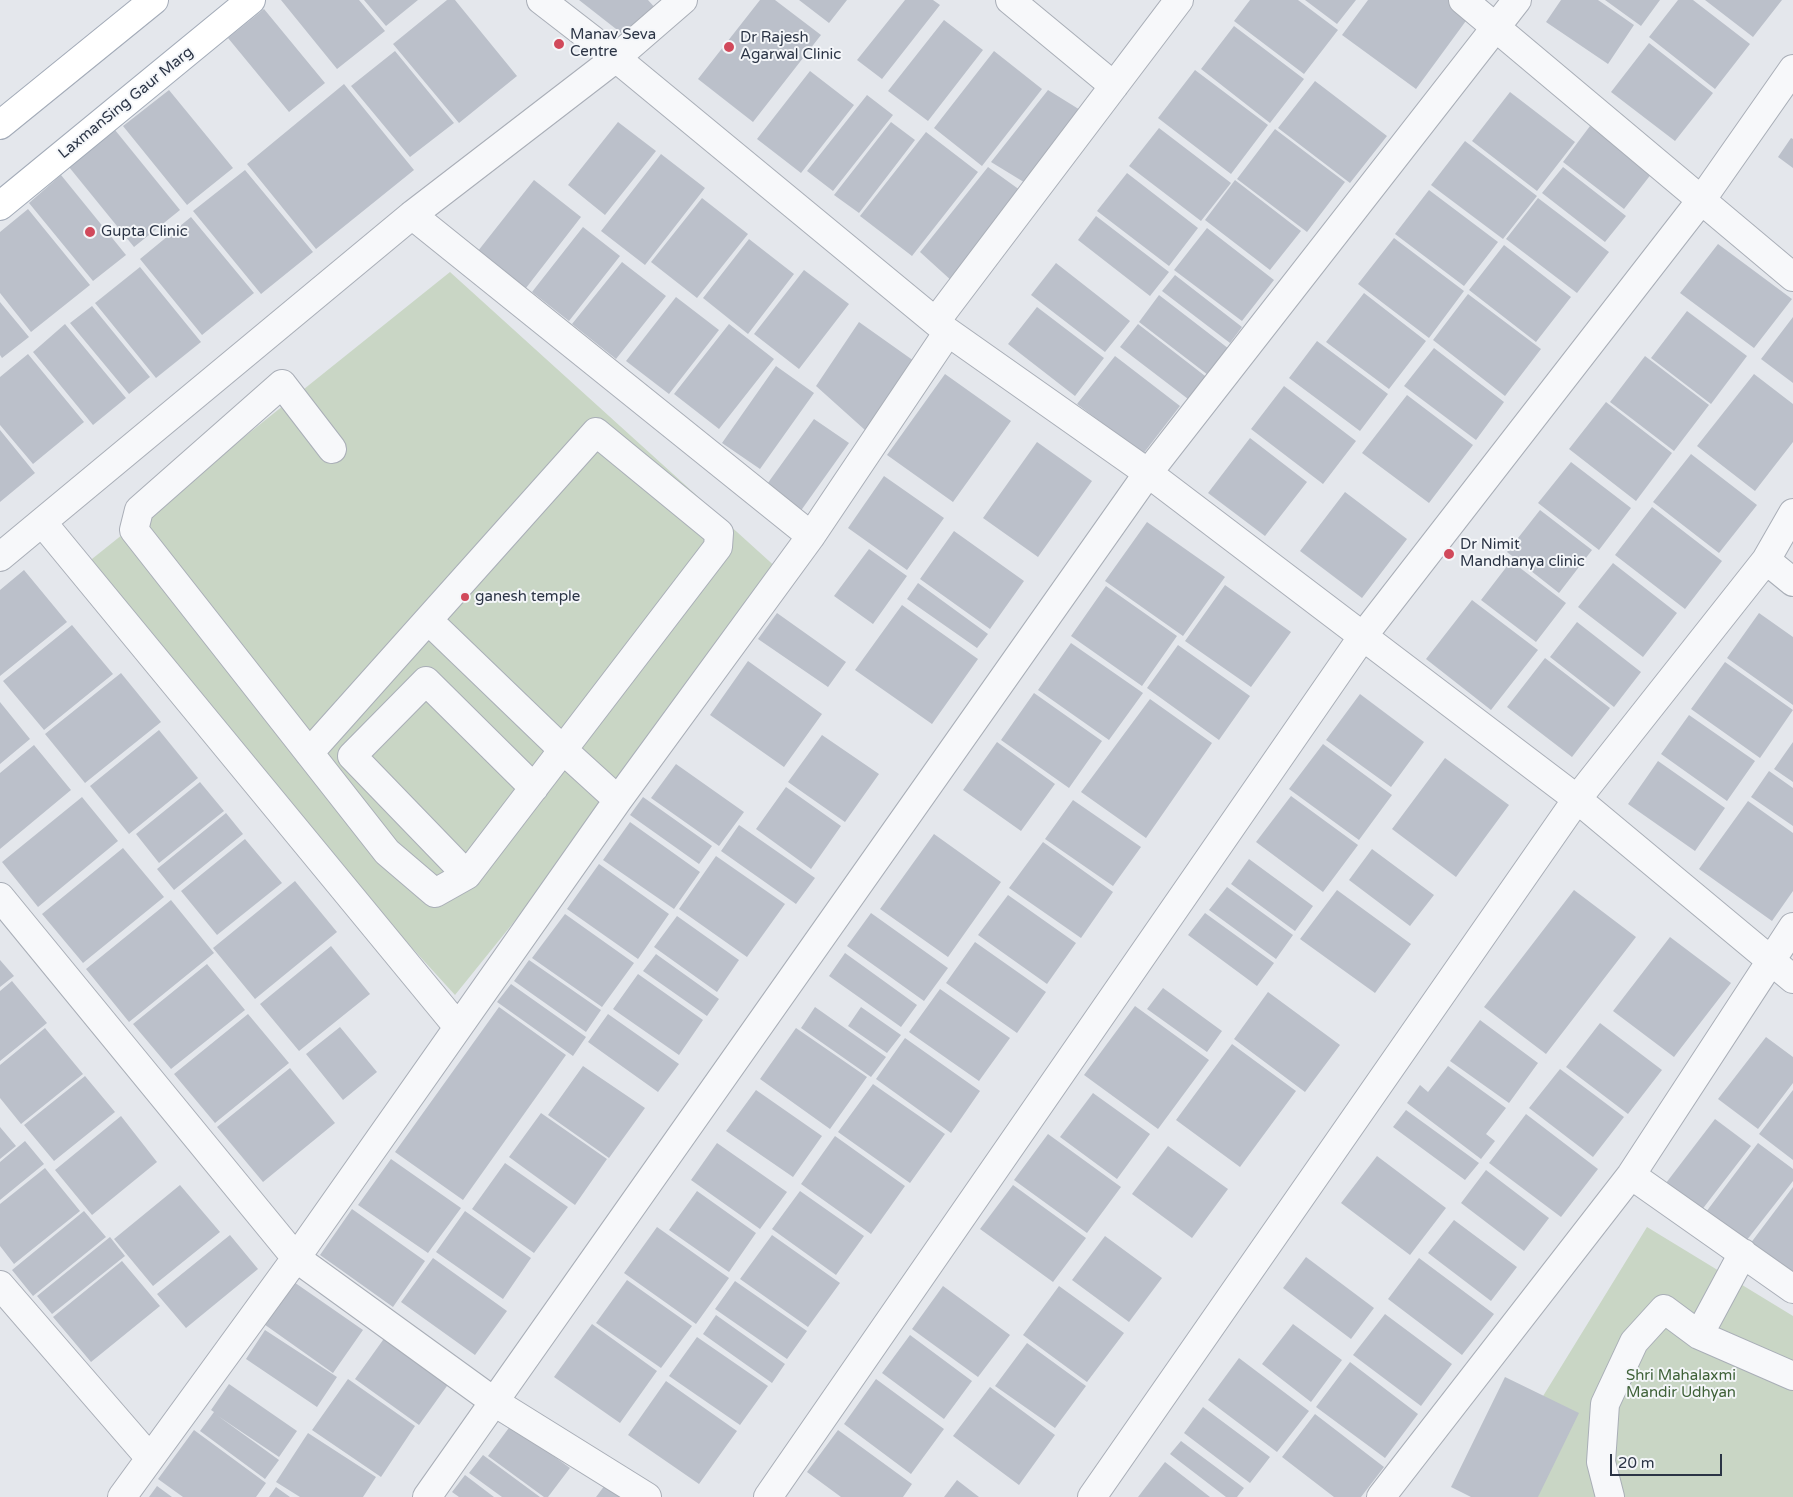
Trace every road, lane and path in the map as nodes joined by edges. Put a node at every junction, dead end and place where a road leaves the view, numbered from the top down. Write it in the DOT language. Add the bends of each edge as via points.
graph roads {
  1 [pos="154,0"];
  2 [pos="541,0"];
  3 [pos="684,0"];
  4 [pos="1010,0"];
  5 [pos="1179,0"];
  6 [pos="1463,0"];
  7 [pos="1516,0"];
  8 [pos="247,1"];
  9 [pos="1496,29"];
  10 [pos="616,58"];
  11 [pos="1793,69"];
  12 [pos="1114,86"];
  13 [pos="0,125"];
  14 [pos="1702,199"];
  15 [pos="0,206"];
  16 [pos="412,214"];
  17 [pos="1793,277"];
  18 [pos="942,326"];
  19 [pos="332,450"];
  20 [pos="1148,473"];
  21 [pos="1793,513"];
  22 [pos="42,522"];
  23 [pos="811,536"];
  24 [pos="0,557"];
  25 [pos="1766,560"];
  26 [pos="1793,582"];
  27 [pos="429,620"];
  28 [pos="1363,636"];
  29 [pos="562,750"];
  30 [pos="309,753"];
  31 [pos="534,788"];
  32 [pos="1577,799"];
  33 [pos="618,800"];
  34 [pos="467,875"];
  35 [pos="0,897"];
  36 [pos="1793,927"];
  37 [pos="1770,958"];
  38 [pos="1793,979"];
  39 [pos="458,1027"];
  40 [pos="1631,1175"];
  41 [pos="1743,1254"];
  42 [pos="296,1258"];
  43 [pos="0,1285"];
  44 [pos="1793,1289"];
  45 [pos="1699,1335"];
  46 [pos="1793,1376"];
  47 [pos="496,1403"];
  48 [pos="149,1457"];
  49 [pos="122,1497"];
  50 [pos="427,1497"];
  51 [pos="647,1497"];
  52 [pos="768,1497"];
  53 [pos="1092,1497"];
  54 [pos="1381,1497"];
  55 [pos="1610,1497"];
  1 -- 13 [label="main road"];
  2 -- 10 [label="street"];
  3 -- 10 [label="street"];
  4 -- 12 [label="street"];
  5 -- 12 [label="street"];
  6 -- 9 [label="street"];
  7 -- 9 [label="street"];
  8 -- 15 [label="main road, LaxmanSing Gaur Marg"];
  9 -- 14 [label="street"];
  9 -- 20 [label="street"];
  10 -- 16 [label="street"];
  10 -- 18 [label="street"];
  11 -- 14 [label="street"];
  12 -- 18 [label="street"];
  14 -- 17 [label="street"];
  14 -- 28 [label="street"];
  16 -- 22 [label="street"];
  16 -- 23 [label="street"];
  18 -- 20 [label="street"];
  18 -- 23 [label="street"];
  19 -- 30 [label="street" via="282,384 139,510 134,530"];
  20 -- 28 [label="street"];
  20 -- 47 [label="street"];
  21 -- 25 [label="street"];
  22 -- 24 [label="street"];
  22 -- 39 [label="street"];
  23 -- 33 [label="street"];
  25 -- 26 [label="street"];
  25 -- 32 [label="street"];
  27 -- 29 [label="street"];
  27 -- 29 [label="street" via="596,432 719,532 718,547"];
  27 -- 30 [label="street"];
  28 -- 32 [label="street"];
  28 -- 52 [label="street"];
  29 -- 31 [label="street"];
  29 -- 33 [label="street"];
  30 -- 34 [label="street" via="387,852 435,893"];
  31 -- 34 [label="street"];
  31 -- 34 [label="street" via="426,681 352,756"];
  32 -- 37 [label="street"];
  32 -- 53 [label="street"];
  33 -- 39 [label="street"];
  35 -- 42 [label="street"];
  36 -- 37 [label="street"];
  37 -- 38 [label="street"];
  37 -- 40 [label="street"];
  39 -- 42 [label="street"];
  40 -- 41 [label="street"];
  40 -- 54 [label="street"];
  41 -- 44 [label="street"];
  41 -- 45 [label="street"];
  42 -- 47 [label="street"];
  42 -- 48 [label="street"];
  43 -- 48 [label="street"];
  45 -- 46 [label="street"];
  45 -- 55 [label="street" via="1664,1309 1634,1342 1605,1404 1601,1462"];
  47 -- 50 [label="street"];
  47 -- 51 [label="street"];
  48 -- 49 [label="street"];
}
